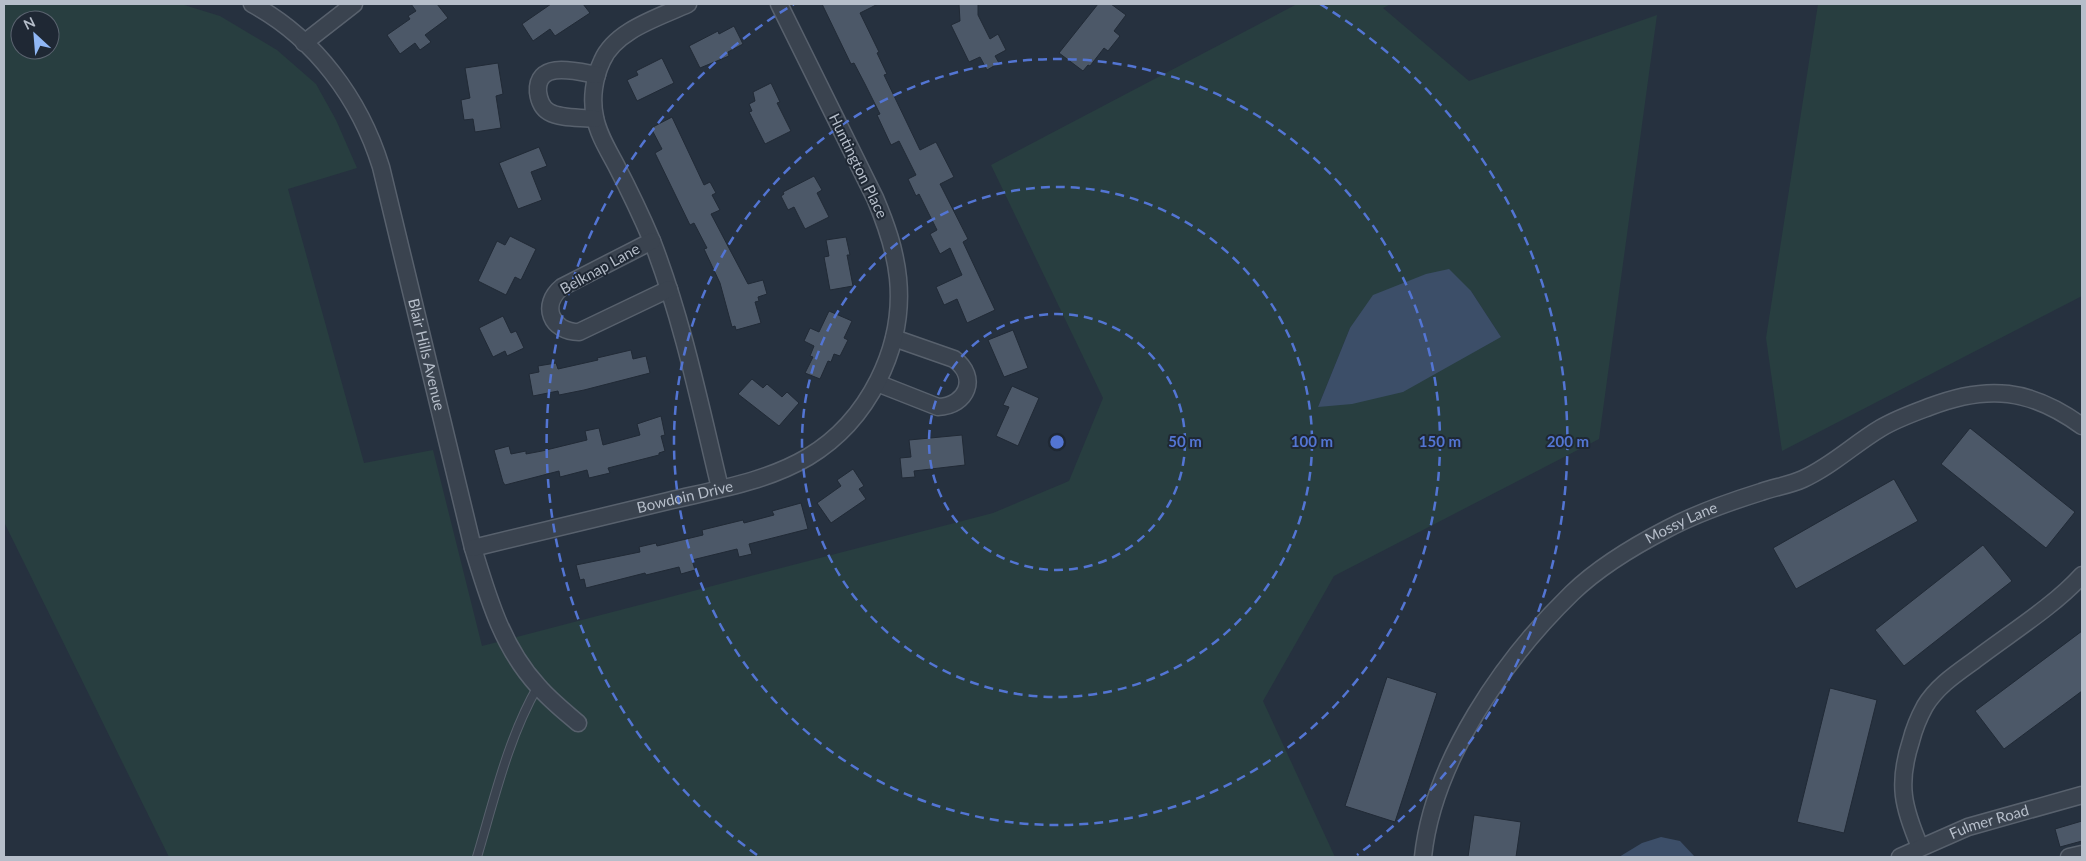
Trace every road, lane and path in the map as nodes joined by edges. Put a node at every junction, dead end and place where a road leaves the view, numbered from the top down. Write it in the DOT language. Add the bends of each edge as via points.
graph roads {
  1 [pos="252,4"];
  2 [pos="354,4"];
  3 [pos="688,4"];
  4 [pos="779,4"];
  5 [pos="304,43"];
  6 [pos="597,74"];
  7 [pos="595,119"];
  8 [pos="652,241"];
  9 [pos="669,289"];
  10 [pos="894,338"];
  11 [pos="873,390"];
  12 [pos="2082,426"];
  13 [pos="720,488"];
  14 [pos="473,548"];
  15 [pos="2082,575"];
  16 [pos="538,686"];
  17 [pos="578,723"];
  18 [pos="2082,795"];
  19 [pos="1920,847"];
  20 [pos="2082,854"];
  21 [pos="477,857"];
  22 [pos="1423,857"];
  23 [pos="1900,857"];
  24 [pos="2069,857"];
  1 -- 5 [label="street, Blair Hills Avenue"];
  2 -- 5 [label="street"];
  3 -- 6 [label="street, Belknap Lane" via="623,37 602,60"];
  4 -- 10 [label="street, Huntington Place" via="888,227 898,279"];
  5 -- 14 [label="street, Blair Hills Avenue" via="344,88 367,126 375,147"];
  6 -- 7 [label="street, Belknap Lane" via="593,105"];
  6 -- 7 [label="street" via="556,69 547,73 538,89 538,98 549,112"];
  7 -- 8 [label="street, Belknap Lane"];
  8 -- 9 [label="street, Belknap Lane"];
  8 -- 9 [label="street, Belknap Lane" via="562,287 552,298 552,317 561,328 579,332"];
  9 -- 13 [label="street, Belknap Lane"];
  10 -- 11 [label="street, Huntington Place"];
  10 -- 11 [label="street" via="954,359 967,376 967,386 957,402 948,406"];
  11 -- 13 [label="street, Bowdoin Drive" via="842,431 808,457 770,474"];
  12 -- 22 [label="street, Mossy Lane" via="2038,400 2007,393 1975,393 1952,398 1908,414 1880,429 1830,465 1802,480 1720,505 1668,528 1621,556 1574,592 1535,632 1498,679 1465,731 1440,790 1425,838"];
  13 -- 14 [label="street, Bowdoin Drive"];
  14 -- 16 [label="street, Blair Hills Avenue" via="496,619 506,640"];
  15 -- 19 [label="street" via="1945,682 1926,705 1905,759 1902,785 1908,819"];
  16 -- 17 [label="street, Blair Hills Avenue"];
  16 -- 21 [label="lane" via="526,706 507,758"];
  18 -- 19 [label="street, Fulmer Road" via="1968,827"];
  19 -- 23 [label="street, Fulmer Road"];
  20 -- 24 [label="street"];
}
